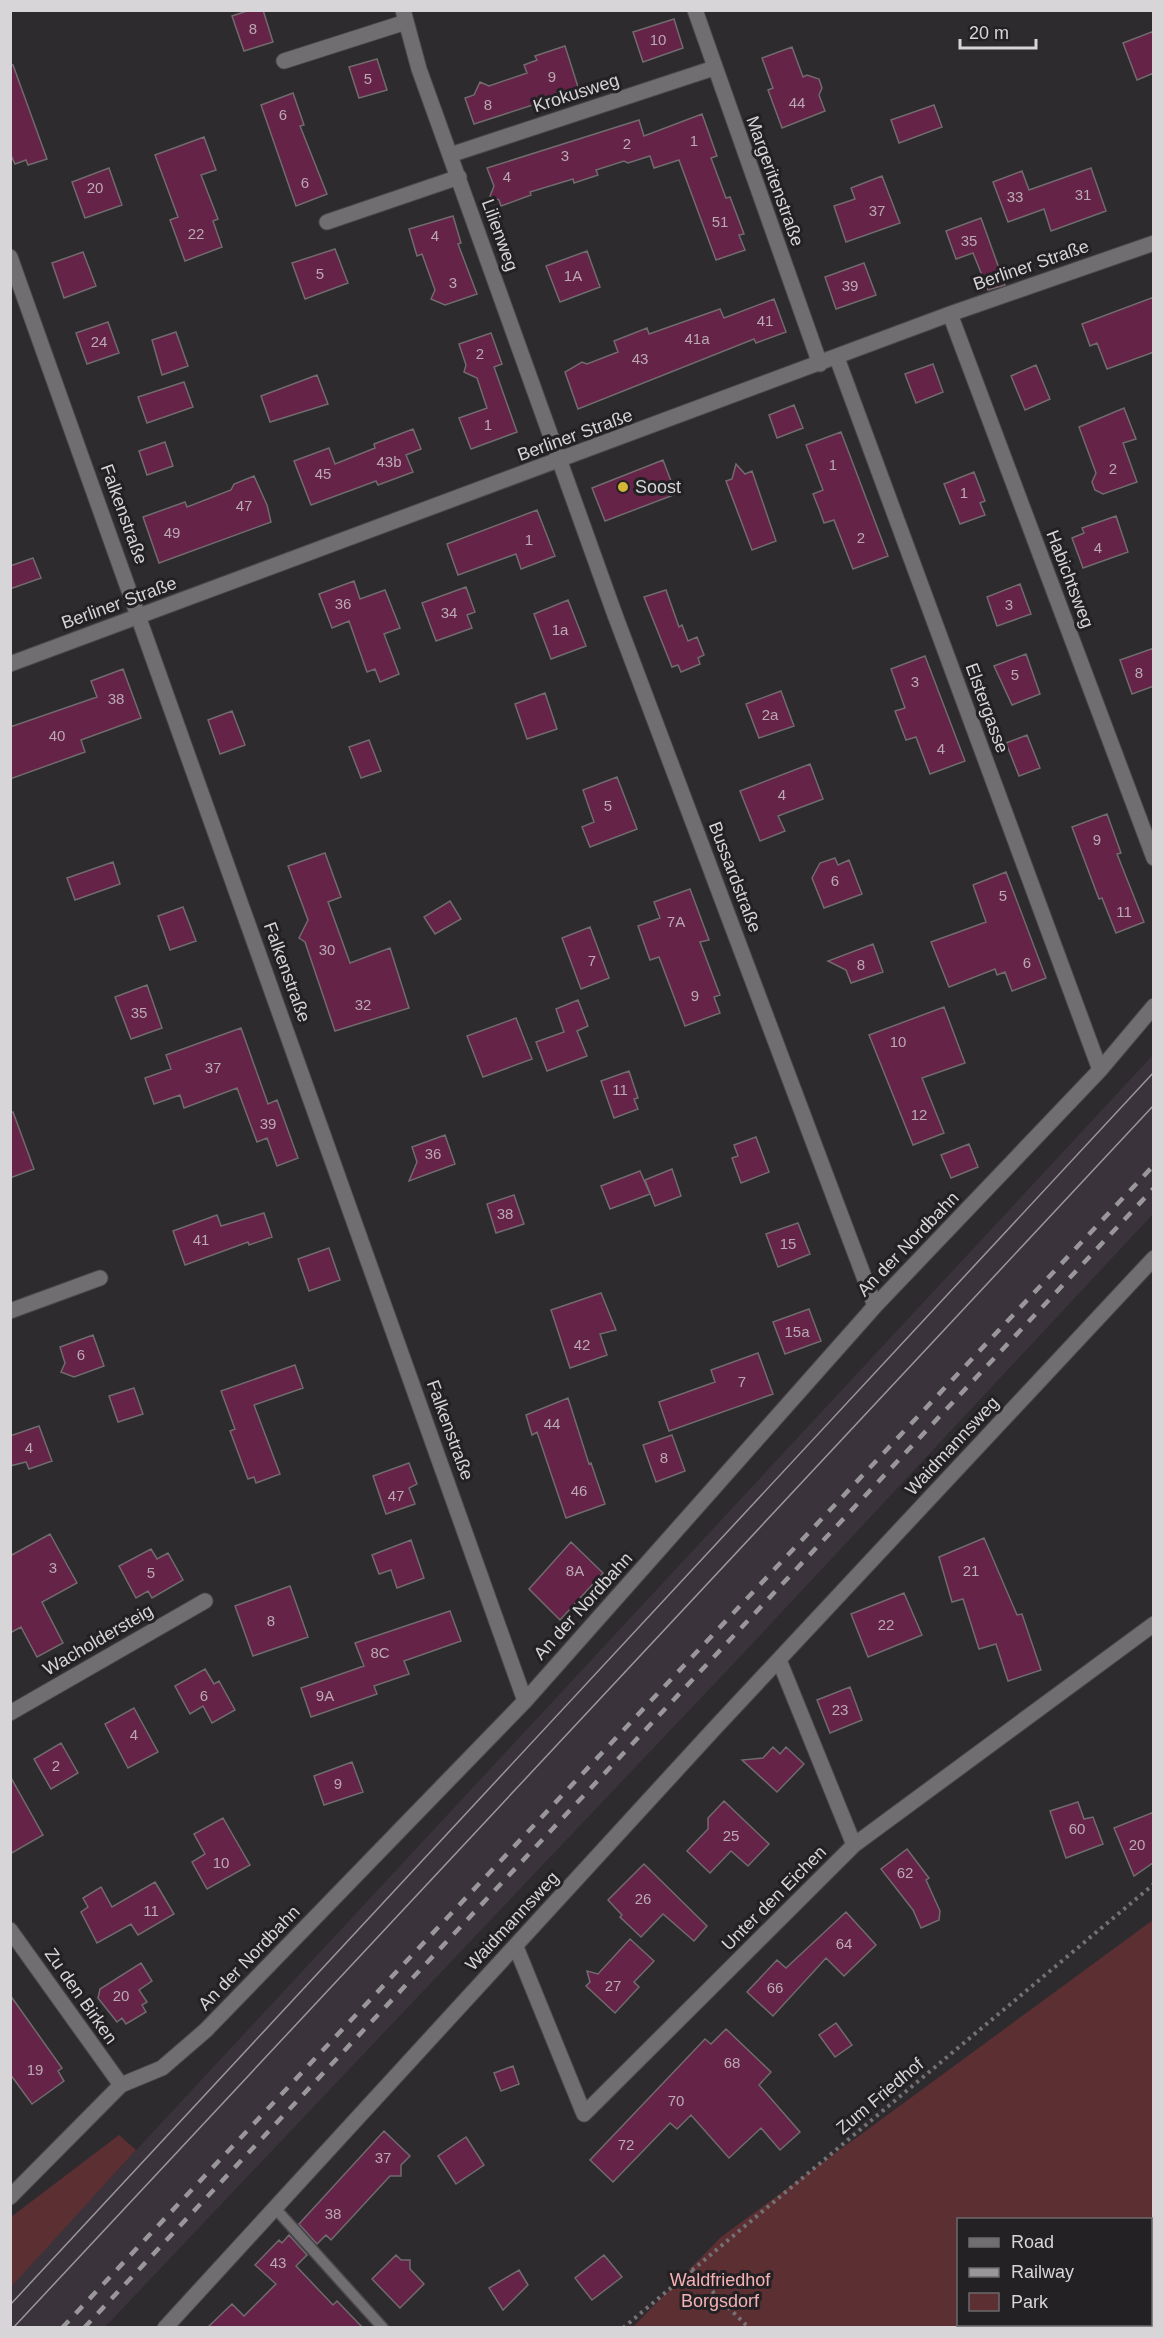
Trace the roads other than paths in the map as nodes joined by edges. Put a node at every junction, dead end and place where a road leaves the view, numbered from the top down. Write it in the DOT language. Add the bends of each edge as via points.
graph roads {
  1 [pos="695,10"];
  2 [pos="404,16"];
  3 [pos="284,61"];
  4 [pos="714,68"];
  5 [pos="450,155"];
  6 [pos="459,177"];
  7 [pos="327,222"];
  8 [pos="1154,243"];
  9 [pos="10,257"];
  10 [pos="950,314"];
  11 [pos="837,358"];
  12 [pos="820,364"];
  13 [pos="561,461"];
  14 [pos="140,617"];
  15 [pos="10,664"];
  16 [pos="1154,858"];
  17 [pos="1154,1006"];
  18 [pos="1100,1071"];
  19 [pos="1154,1258"];
  20 [pos="100,1278"];
  21 [pos="875,1306"];
  22 [pos="10,1311"];
  23 [pos="204,1601"];
  24 [pos="1154,1624"];
  25 [pos="778,1660"];
  26 [pos="525,1701"];
  27 [pos="10,1713"];
  28 [pos="854,1845"];
  29 [pos="10,1930"];
  30 [pos="516,1947"];
  31 [pos="121,2085"];
  32 [pos="10,2197"];
  33 [pos="274,2207"];
  34 [pos="165,2328"];
  35 [pos="383,2328"];
  1 -- 4 [label="street, Margeritenstraße"];
  2 -- 3 [label="street, Lilienweg"];
  2 -- 5 [label="street, Lilienweg"];
  4 -- 5 [label="street, Krokusweg"];
  4 -- 12 [label="street, Margeritenstraße"];
  5 -- 6 [label="street, Lilienweg"];
  6 -- 7 [label="street"];
  6 -- 13 [label="street, Lilienweg"];
  8 -- 10 [label="street, Berliner Straße"];
  9 -- 14 [label="street, Falkenstraße"];
  10 -- 11 [label="street, Berliner Straße"];
  10 -- 16 [label="street, Habichtsweg"];
  11 -- 12 [label="street, Berliner Straße"];
  11 -- 18 [label="street, Elstergasse"];
  12 -- 13 [label="street, Berliner Straße"];
  13 -- 14 [label="street, Berliner Straße"];
  13 -- 21 [label="street, Bussardstraße" via="615,615"];
  14 -- 15 [label="street, Berliner Straße"];
  14 -- 26 [label="street, Falkenstraße"];
  17 -- 18 [label="street, An der Nordbahn"];
  18 -- 21 [label="street, An der Nordbahn"];
  19 -- 25 [label="street, Waidmannsweg"];
  20 -- 22 [label="street"];
  21 -- 26 [label="street, An der Nordbahn"];
  23 -- 27 [label="street, Wacholdersteig"];
  24 -- 28 [label="street, Unter den Eichen"];
  25 -- 28 [label="street"];
  25 -- 30 [label="street, Waidmannsweg"];
  26 -- 31 [label="street, An der Nordbahn" via="206,2030 162,2068"];
  28 -- 30 [label="street, Unter den Eichen" via="584,2114"];
  29 -- 31 [label="street, Zu den Birken"];
  30 -- 33 [label="street, Waidmannsweg"];
  31 -- 32 [label="street, An der Nordbahn"];
  33 -- 34 [label="street, Waidmannsweg"];
  33 -- 35 [label="lane"];
}
